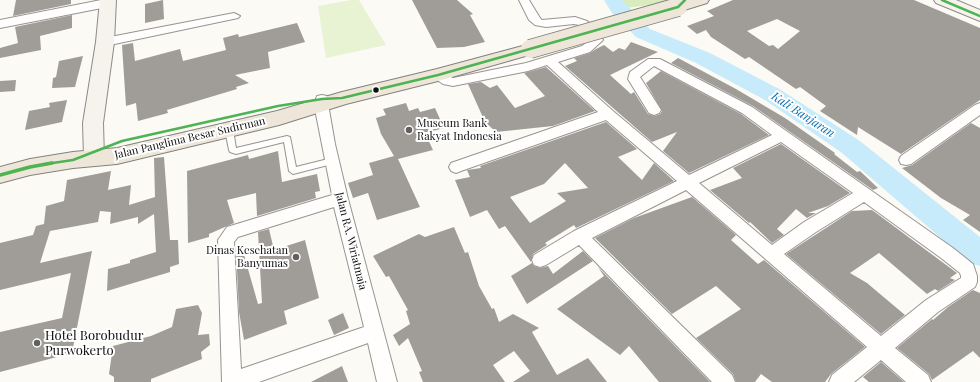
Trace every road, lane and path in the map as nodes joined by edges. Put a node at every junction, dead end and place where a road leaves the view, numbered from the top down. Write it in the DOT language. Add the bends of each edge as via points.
graph roads {
  1 [pos="524,0"];
  2 [pos="701,0"];
  3 [pos="942,0"];
  4 [pos="107,1"];
  5 [pos="682,3"];
  6 [pos="234,16"];
  7 [pos="980,16"];
  8 [pos="0,24"];
  9 [pos="105,42"];
  10 [pos="550,62"];
  11 [pos="438,75"];
  12 [pos="321,102"];
  13 [pos="980,108"];
  14 [pos="654,110"];
  15 [pos="608,114"];
  16 [pos="229,130"];
  17 [pos="783,135"];
  18 [pos="93,155"];
  19 [pos="906,160"];
  20 [pos="332,161"];
  21 [pos="456,168"];
  22 [pos="0,175"];
  23 [pos="689,183"];
  24 [pos="864,194"];
  25 [pos="340,198"];
  26 [pos="580,236"];
  27 [pos="772,254"];
  28 [pos="540,260"];
  29 [pos="374,332"];
  30 [pos="882,349"];
  31 [pos="232,382"];
  32 [pos="386,382"];
  33 [pos="725,382"];
  34 [pos="839,382"];
  35 [pos="921,382"];
  1 -- 10 [label="street" via="539,23 575,20 583,23 598,40 586,49"];
  2 -- 5 [label="main road, Jalan Panglima Besar Sudirman"];
  3 -- 7 [label="main road"];
  4 -- 8 [label="street"];
  4 -- 9 [label="main road"];
  5 -- 11 [label="main road, Jalan Panglima Besar Sudirman, bridge"];
  6 -- 9 [label="street"];
  9 -- 18 [label="main road" via="93,123"];
  10 -- 11 [label="street" via="453,82"];
  10 -- 15 [label="street"];
  11 -- 12 [label="main road, Jalan Panglima Besar Sudirman"];
  12 -- 16 [label="main road, Jalan Panglima Besar Sudirman" via="279,118"];
  12 -- 18 [label="main road, Jalan Panglima Besar Sudirman" via="278,106 122,140"];
  12 -- 20 [label="street, Jalan RA. Wiriatmaja"];
  13 -- 19 [label="street"];
  14 -- 17 [label="street" via="634,78 634,75 652,62 747,110"];
  15 -- 21 [label="street"];
  15 -- 23 [label="street"];
  16 -- 18 [label="main road, Jalan Panglima Besar Sudirman" via="117,156"];
  16 -- 20 [label="lane" via="233,150 236,151 287,139 293,171"];
  17 -- 23 [label="street"];
  17 -- 24 [label="street"];
  18 -- 22 [label="main road, Jalan Panglima Besar Sudirman"];
  20 -- 25 [label="street, Jalan RA. Wiriatmaja"];
  23 -- 26 [label="street"];
  23 -- 27 [label="street"];
  24 -- 27 [label="street"];
  24 -- 30 [label="street" via="958,260 967,269 969,276 969,282 932,306"];
  25 -- 29 [label="street, Jalan RA. Wiriatmaja"];
  25 -- 31 [label="street" via="233,232 226,240"];
  26 -- 28 [label="street"];
  26 -- 33 [label="street"];
  27 -- 30 [label="street"];
  29 -- 31 [label="street"];
  29 -- 32 [label="street, Jalan RA. Wiriatmaja"];
  30 -- 34 [label="street"];
  30 -- 35 [label="street"];
}
